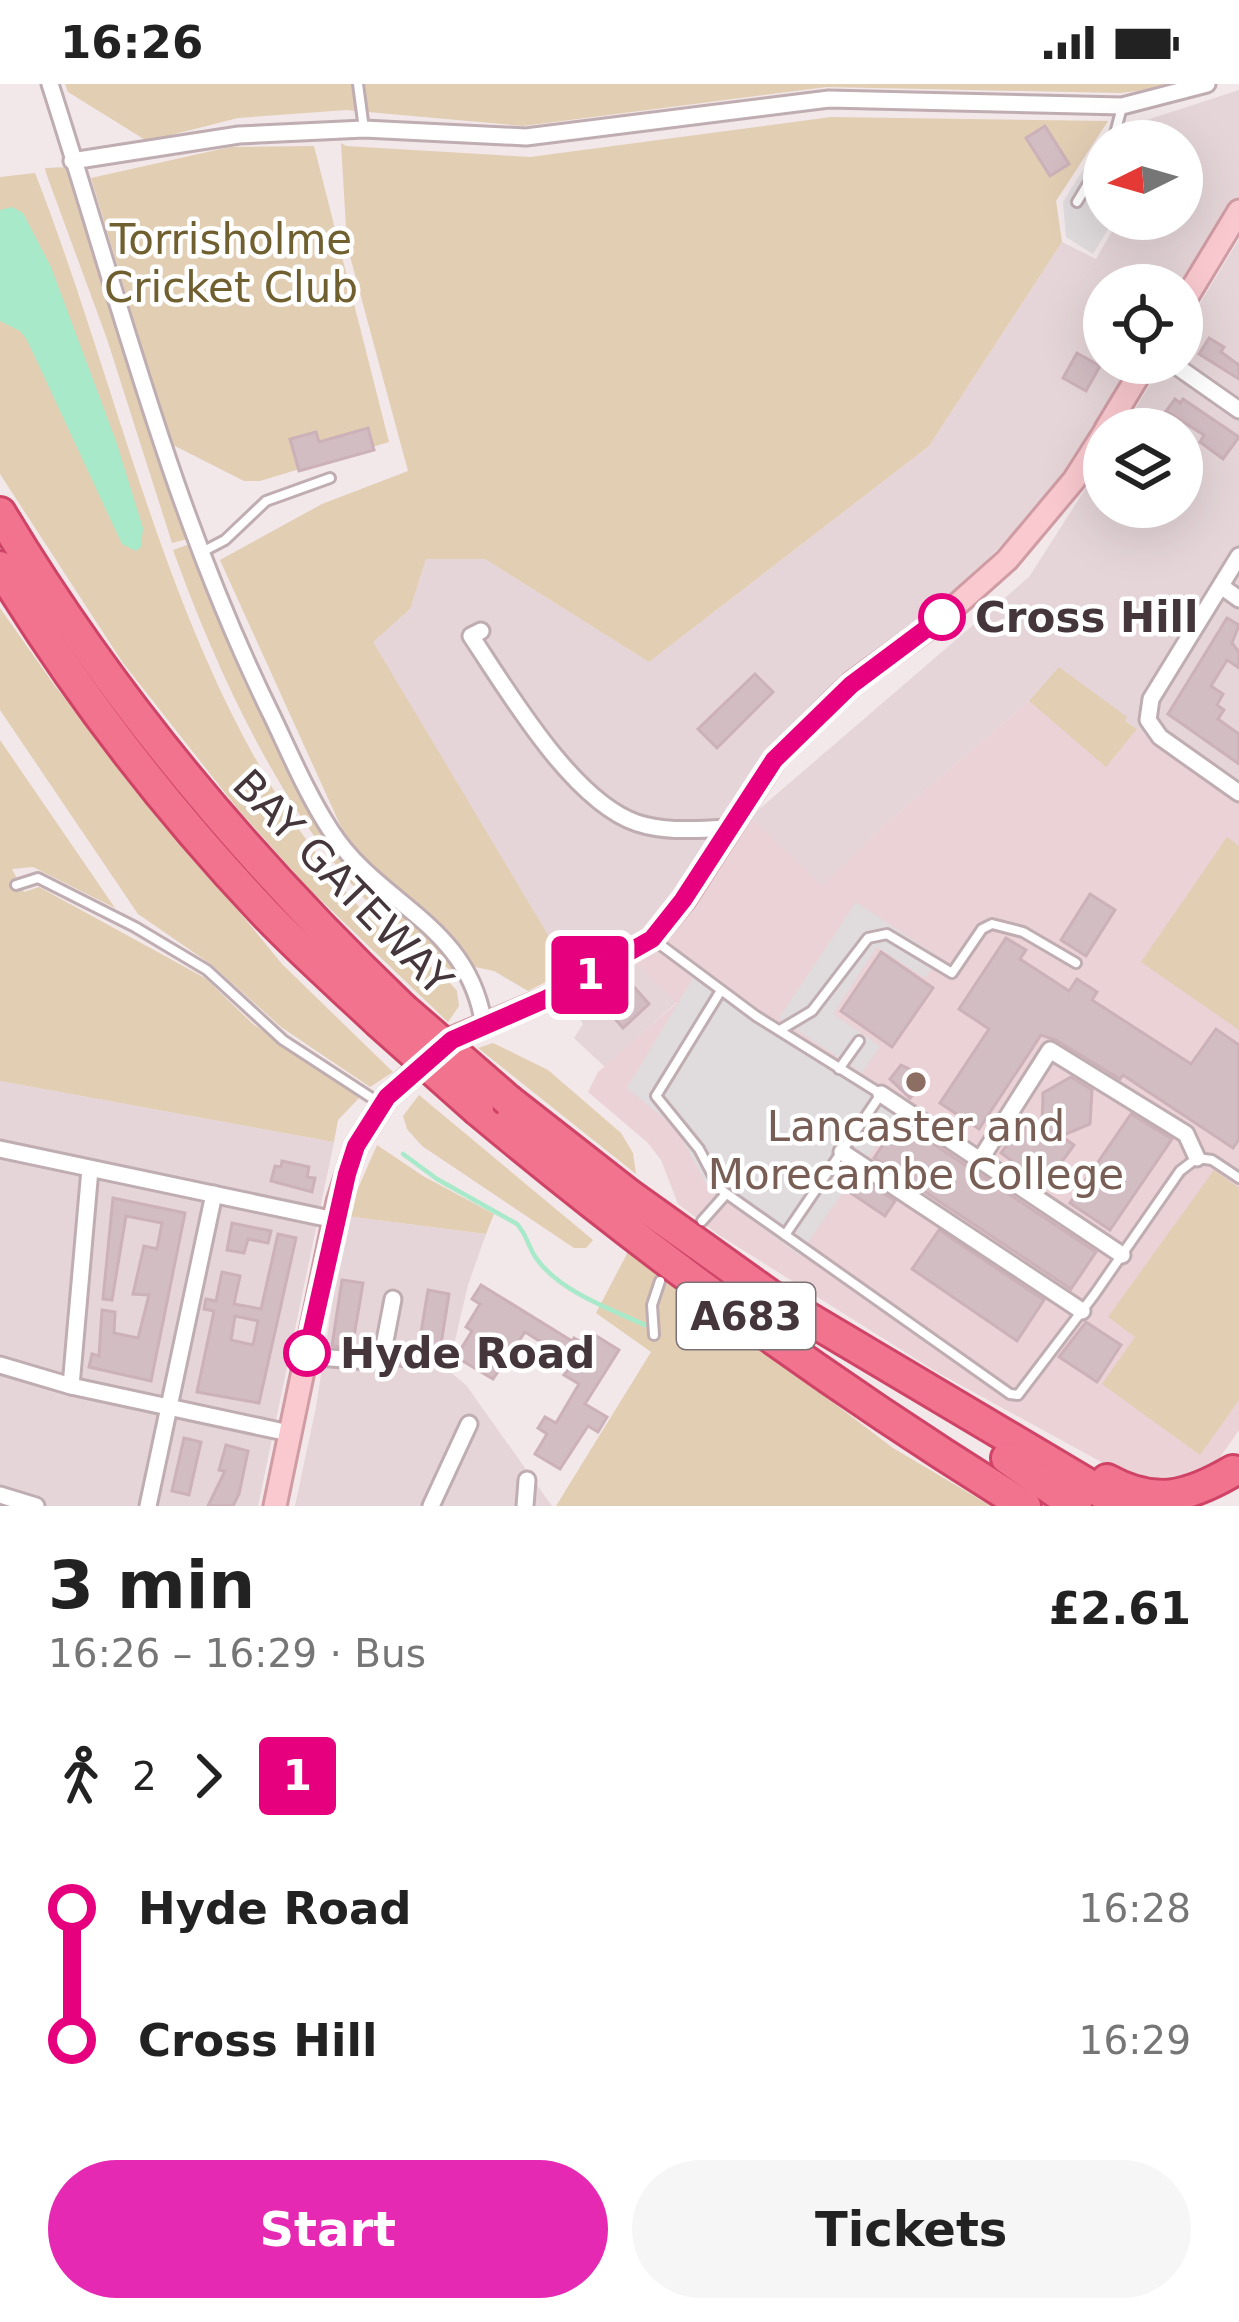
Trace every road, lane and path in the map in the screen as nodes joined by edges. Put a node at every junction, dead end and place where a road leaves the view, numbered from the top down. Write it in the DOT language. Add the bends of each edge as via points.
graph roads {
  1 [pos="50,84"];
  2 [pos="358,84"];
  3 [pos="1208,84"];
  4 [pos="1148,91"];
  5 [pos="1122,106"];
  6 [pos="1118,120"];
  7 [pos="364,129"];
  8 [pos="72,161"];
  9 [pos="1083,192"];
  10 [pos="1077,202"];
  11 [pos="1239,211"];
  12 [pos="1203,270"];
  13 [pos="1202,384"];
  14 [pos="1239,410"];
  15 [pos="1083,466"];
  16 [pos="330,478"];
  17 [pos="0,513"];
  18 [pos="201,553"];
  19 [pos="1239,556"];
  20 [pos="0,567"];
  21 [pos="0,585"];
  22 [pos="1221,586"];
  23 [pos="1239,599"];
  24 [pos="471,636"];
  25 [pos="80,687"];
  26 [pos="1239,793"];
  27 [pos="730,828"];
  28 [pos="16,885"];
  29 [pos="652,939"];
  30 [pos="1076,963"];
  31 [pos="720,992"];
  32 [pos="390,1015"];
  33 [pos="478,1028"];
  34 [pos="780,1030"];
  35 [pos="859,1041"];
  36 [pos="839,1069"];
  37 [pos="881,1094"];
  38 [pos="382,1105"];
  39 [pos="0,1149"];
  40 [pos="842,1152"];
  41 [pos="1197,1158"];
  42 [pos="980,1160"];
  43 [pos="90,1169"];
  44 [pos="1239,1178"];
  45 [pos="214,1194"];
  46 [pos="726,1194"];
  47 [pos="335,1220"];
  48 [pos="702,1221"];
  49 [pos="785,1235"];
  50 [pos="1122,1255"];
  51 [pos="660,1280"];
  52 [pos="393,1299"];
  53 [pos="1082,1310"];
  54 [pos="654,1335"];
  55 [pos="306,1356"];
  56 [pos="869,1356"];
  57 [pos="0,1365"];
  58 [pos="71,1386"];
  59 [pos="169,1407"];
  60 [pos="469,1424"];
  61 [pos="289,1433"];
  62 [pos="1013,1441"];
  63 [pos="1233,1472"];
  64 [pos="527,1480"];
  65 [pos="8,1499"];
  66 [pos="36,1506"];
  67 [pos="148,1506"];
  68 [pos="274,1506"];
  69 [pos="431,1506"];
  70 [pos="525,1506"];
  71 [pos="1025,1506"];
  72 [pos="1076,1506"];
  73 [pos="1124,1506"];
  1 -- 8 [label="street"];
  2 -- 7 [label="lane"];
  3 -- 4 [label="street"];
  4 -- 5 [label="street"];
  5 -- 6 [label="lane"];
  5 -- 7 [label="street" via="829,99 526,137"];
  7 -- 8 [label="street" via="239,135"];
  8 -- 18 [label="street"];
  9 -- 10 [label="lane"];
  11 -- 12 [label="main road"];
  13 -- 14 [label="street"];
  15 -- 27 [label="main road" via="1010,558 851,685 774,760"];
  16 -- 18 [label="lane" via="266,501"];
  17 -- 32 [label="highway, BAY GATEWAY / A683" via="96,660 198,792"];
  18 -- 33 [label="street" via="323,819 356,864 422,917 456,957 481,1000"];
  19 -- 22 [label="street"];
  20 -- 25 [label="highway, BAY GATEWAY / A683"];
  21 -- 25 [label="lane"];
  22 -- 23 [label="street"];
  22 -- 26 [label="street" via="1148,712 1155,733"];
  24 -- 27 [label="street" via="520,713 601,801 634,823"];
  25 -- 32 [label="highway, BAY GATEWAY / A683" via="267,915"];
  27 -- 29 [label="main road"];
  28 -- 38 [label="lane" via="38,878 207,970 284,1040"];
  29 -- 31 [label="lane"];
  29 -- 33 [label="main road"];
  30 -- 34 [label="lane" via="992,924 952,973 886,934 868,938 812,1011"];
  31 -- 34 [label="lane"];
  31 -- 46 [label="lane" via="656,1096"];
  32 -- 56 [label="highway, BAY GATEWAY / A683, bridge" via="727,1267"];
  32 -- 71 [label="highway, BAY GATEWAY / A683, bridge" via="478,1110 615,1221"];
  33 -- 38 [label="main road" via="452,1040"];
  34 -- 36 [label="lane"];
  35 -- 36 [label="lane"];
  36 -- 37 [label="lane"];
  37 -- 40 [label="lane"];
  37 -- 42 [label="street"];
  38 -- 47 [label="main road" via="356,1146"];
  39 -- 43 [label="street"];
  40 -- 49 [label="lane"];
  40 -- 53 [label="street"];
  41 -- 42 [label="street" via="1186,1134 1050,1050"];
  41 -- 44 [label="lane"];
  41 -- 50 [label="lane"];
  42 -- 50 [label="street"];
  43 -- 45 [label="street"];
  43 -- 58 [label="street"];
  45 -- 47 [label="street"];
  45 -- 59 [label="street"];
  46 -- 48 [label="lane"];
  46 -- 49 [label="lane"];
  47 -- 55 [label="main road"];
  49 -- 53 [label="lane" via="1010,1394 1018,1395"];
  50 -- 53 [label="lane"];
  51 -- 54 [label="lane"];
  52 -- 55 [label="street" via="381,1362"];
  55 -- 61 [label="main road"];
  56 -- 62 [label="highway, BAY GATEWAY / A683"];
  56 -- 72 [label="highway" via="896,1389"];
  57 -- 58 [label="street"];
  58 -- 59 [label="street"];
  59 -- 61 [label="street"];
  59 -- 67 [label="street"];
  60 -- 69 [label="street"];
  61 -- 68 [label="main road"];
  62 -- 63 [label="highway" via="1056,1452 1146,1497 1195,1490"];
  62 -- 73 [label="highway, BAY GATEWAY / A683"];
  64 -- 70 [label="street"];
  65 -- 66 [label="street"];
}
